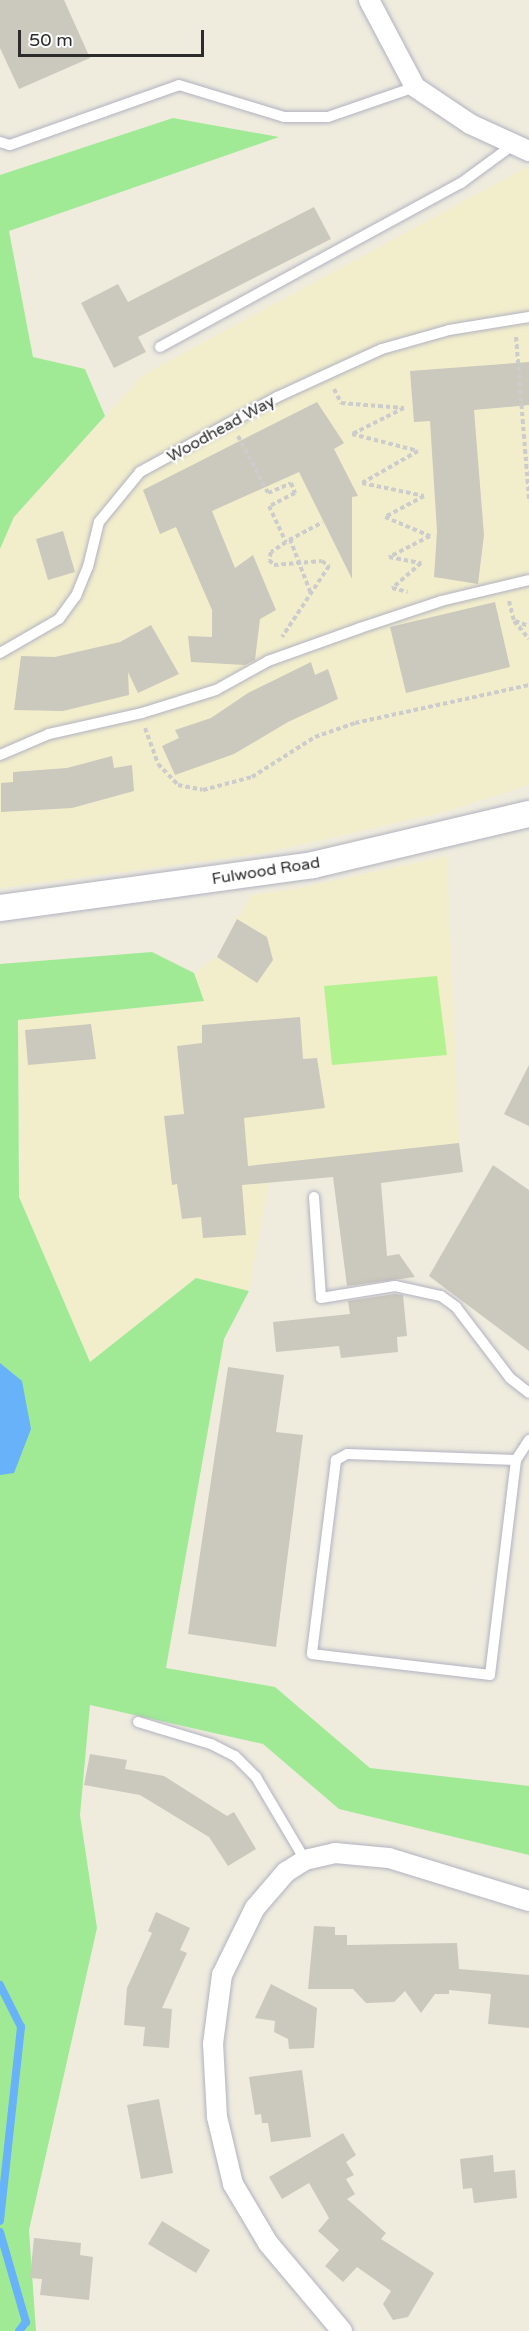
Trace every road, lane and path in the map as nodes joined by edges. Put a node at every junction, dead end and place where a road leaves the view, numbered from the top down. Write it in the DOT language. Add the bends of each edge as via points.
graph roads {
  1 [pos="369,0"];
  2 [pos="415,87"];
  3 [pos="0,142"];
  4 [pos="521,147"];
  5 [pos="529,317"];
  6 [pos="515,318"];
  7 [pos="160,347"];
  8 [pos="329,381"];
  9 [pos="232,423"];
  10 [pos="529,500"];
  11 [pos="323,522"];
  12 [pos="288,541"];
  13 [pos="302,563"];
  14 [pos="529,580"];
  15 [pos="311,594"];
  16 [pos="507,594"];
  17 [pos="441,601"];
  18 [pos="514,621"];
  19 [pos="529,626"];
  20 [pos="529,639"];
  21 [pos="0,653"];
  22 [pos="268,661"];
  23 [pos="529,685"];
  24 [pos="142,713"];
  25 [pos="0,755"];
  26 [pos="529,814"];
  27 [pos="0,908"];
  28 [pos="314,1197"];
  29 [pos="529,1393"];
  30 [pos="529,1440"];
  31 [pos="516,1460"];
  32 [pos="138,1722"];
  33 [pos="305,1860"];
  34 [pos="529,1901"];
  35 [pos="342,2331"];
  1 -- 2 [label="street"];
  2 -- 3 [label="lane" via="328,117 284,117 179,85 10,145"];
  2 -- 4 [label="street" via="470,124"];
  4 -- 7 [label="lane"];
  5 -- 6 [label="lane, Woodhead Way"];
  6 -- 9 [label="lane, Woodhead Way" via="448,330 382,349"];
  6 -- 10 [label="path"];
  8 -- 17 [label="path" via="341,403 404,408 352,434 418,451 363,483 424,496 385,517 430,536 389,557 421,563 392,588"];
  9 -- 12 [label="path" via="268,493 291,483 295,493 269,506"];
  9 -- 21 [label="lane, Woodhead Way" via="140,472 99,522 88,567 76,596 59,619"];
  11 -- 12 [label="path"];
  12 -- 13 [label="path"];
  12 -- 13 [label="path" via="271,552 269,560 274,565"];
  13 -- 15 [label="path"];
  13 -- 15 [label="path" via="322,561 329,566"];
  14 -- 17 [label="lane"];
  15 -- 22 [label="path" via="292,618"];
  16 -- 18 [label="path"];
  17 -- 22 [label="lane"];
  18 -- 19 [label="path"];
  18 -- 20 [label="path"];
  22 -- 24 [label="lane" via="216,690"];
  23 -- 24 [label="path" via="355,723 315,737 252,777 203,790 178,785 158,764"];
  24 -- 25 [label="lane" via="49,734"];
  26 -- 27 [label="street, Fulwood Road" via="313,864"];
  28 -- 29 [label="lane" via="321,1298 396,1286 441,1296 456,1307 510,1378"];
  30 -- 31 [label="lane"];
  31 -- 31 [label="lane" via="490,1675 312,1654 336,1460 347,1454"];
  32 -- 33 [label="lane" via="212,1744 235,1756 256,1777"];
  33 -- 34 [label="street" via="335,1853 389,1858"];
  33 -- 35 [label="street" via="286,1872 255,1908 222,1976 213,2044 217,2117 232,2184 268,2243"];
}
